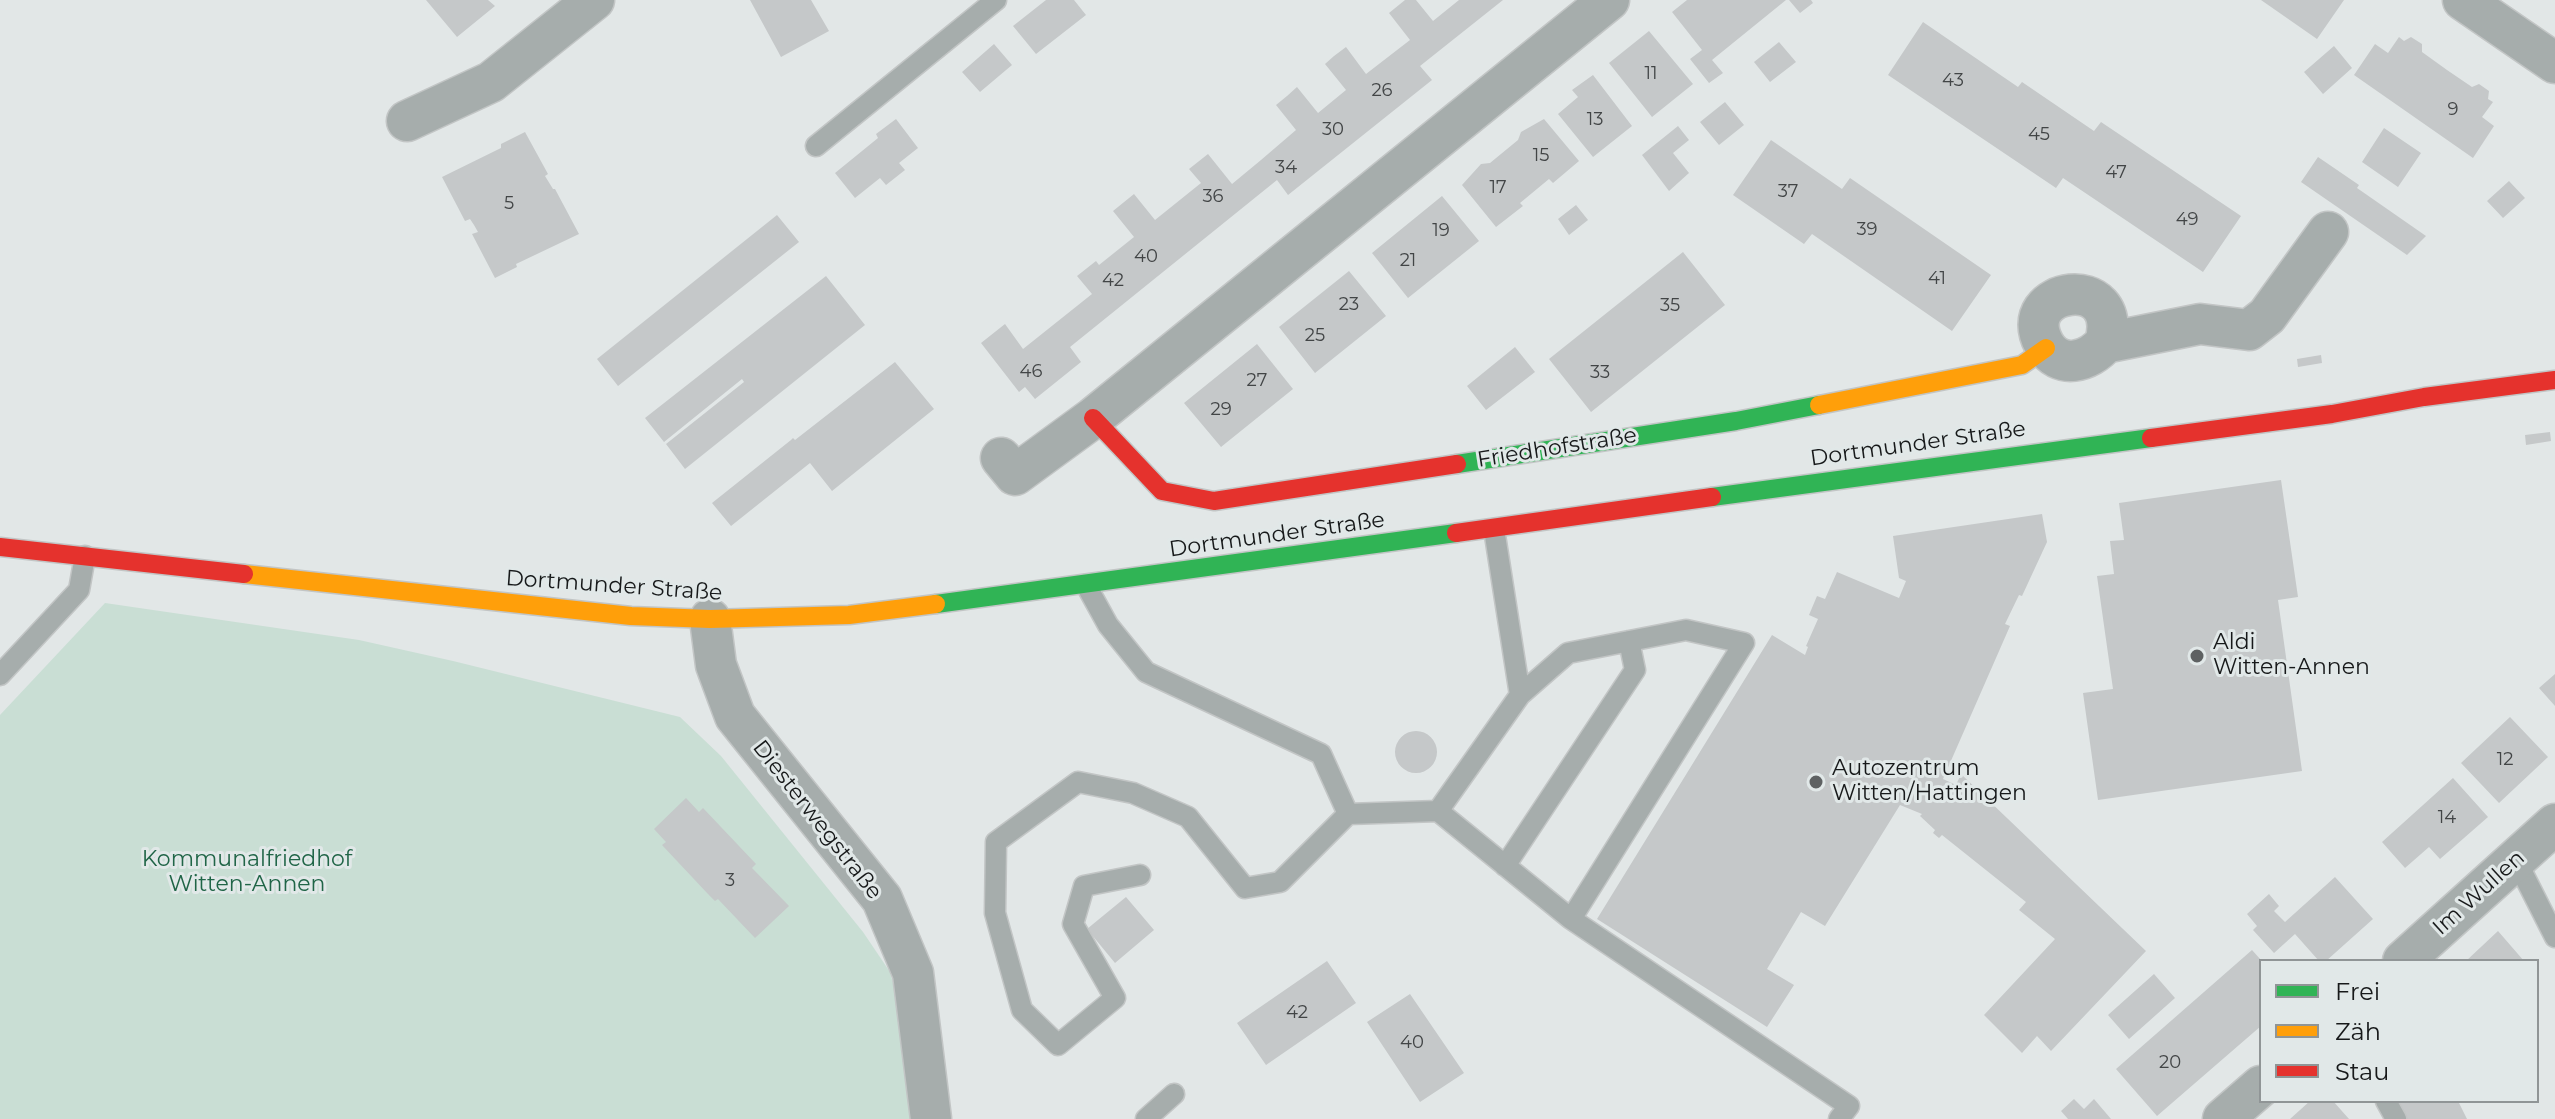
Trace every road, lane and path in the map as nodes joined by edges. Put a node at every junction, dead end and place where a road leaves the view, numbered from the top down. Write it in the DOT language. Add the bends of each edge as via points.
graph roads {
  1 [pos="594,0"];
  2 [pos="996,0"];
  3 [pos="1609,0"];
  4 [pos="2463,0"];
  5 [pos="2555,63"];
  6 [pos="407,121"];
  7 [pos="816,146"];
  8 [pos="2328,232"];
  9 [pos="2105,343"];
  10 [pos="2046,348"];
  11 [pos="2555,380"];
  12 [pos="1093,418"];
  13 [pos="1001,458"];
  14 [pos="1494,529"];
  15 [pos="0,547"];
  16 [pos="85,556"];
  17 [pos="1086,585"];
  18 [pos="710,619"];
  19 [pos="1629,641"];
  20 [pos="0,675"];
  21 [pos="1520,695"];
  22 [pos="1438,811"];
  23 [pos="1348,814"];
  24 [pos="2555,824"];
  25 [pos="2516,860"];
  26 [pos="1505,866"];
  27 [pos="1140,875"];
  28 [pos="1571,919"];
  29 [pos="2555,937"];
  30 [pos="2405,959"];
  31 [pos="2259,1088"];
  32 [pos="1174,1094"];
  33 [pos="931,1119"];
  34 [pos="1146,1119"];
  35 [pos="1839,1119"];
  36 [pos="2223,1119"];
  1 -- 6 [label="street" via="491,82"];
  2 -- 7 [label="lane"];
  3 -- 12 [label="street"];
  4 -- 5 [label="street"];
  8 -- 9 [label="street" via="2267,316 2249,330 2200,324"];
  9 -- 10 [label="street" via="2084,361 2057,358"];
  9 -- 10 [label="street" via="2107,318 2101,306 2080,293 2067,294 2044,309 2040,336"];
  10 -- 12 [label="main road, Friedhofstraße" via="2022,365 1736,421 1214,501 1162,491"];
  11 -- 14 [label="main road, Dortmunder Straße"];
  12 -- 13 [label="street" via="1015,475"];
  14 -- 17 [label="main road, Dortmunder Straße"];
  14 -- 21 [label="lane"];
  15 -- 16 [label="main road, Dortmunder Straße"];
  16 -- 18 [label="main road, Dortmunder Straße" via="631,616"];
  16 -- 20 [label="lane" via="79,590"];
  17 -- 18 [label="main road, Dortmunder Straße" via="849,615"];
  17 -- 23 [label="lane" via="1108,625 1146,672 1321,754"];
  18 -- 33 [label="street, Diesterwegstraße" via="716,665 735,716 882,899 913,973"];
  19 -- 21 [label="lane" via="1568,653"];
  19 -- 26 [label="lane" via="1635,670"];
  19 -- 28 [label="lane" via="1686,630 1744,643"];
  21 -- 22 [label="lane"];
  22 -- 23 [label="lane"];
  22 -- 26 [label="lane"];
  23 -- 27 [label="lane" via="1280,882 1245,888 1188,817 1133,793 1078,782 996,842 995,913 1022,1010 1058,1045 1115,998 1073,924 1084,886"];
  24 -- 25 [label="street, Im Wullen"];
  25 -- 29 [label="lane"];
  25 -- 30 [label="street, Im Wullen"];
  26 -- 28 [label="lane"];
  28 -- 35 [label="lane" via="1849,1106"];
  31 -- 36 [label="street"];
  32 -- 34 [label="lane"];
}
